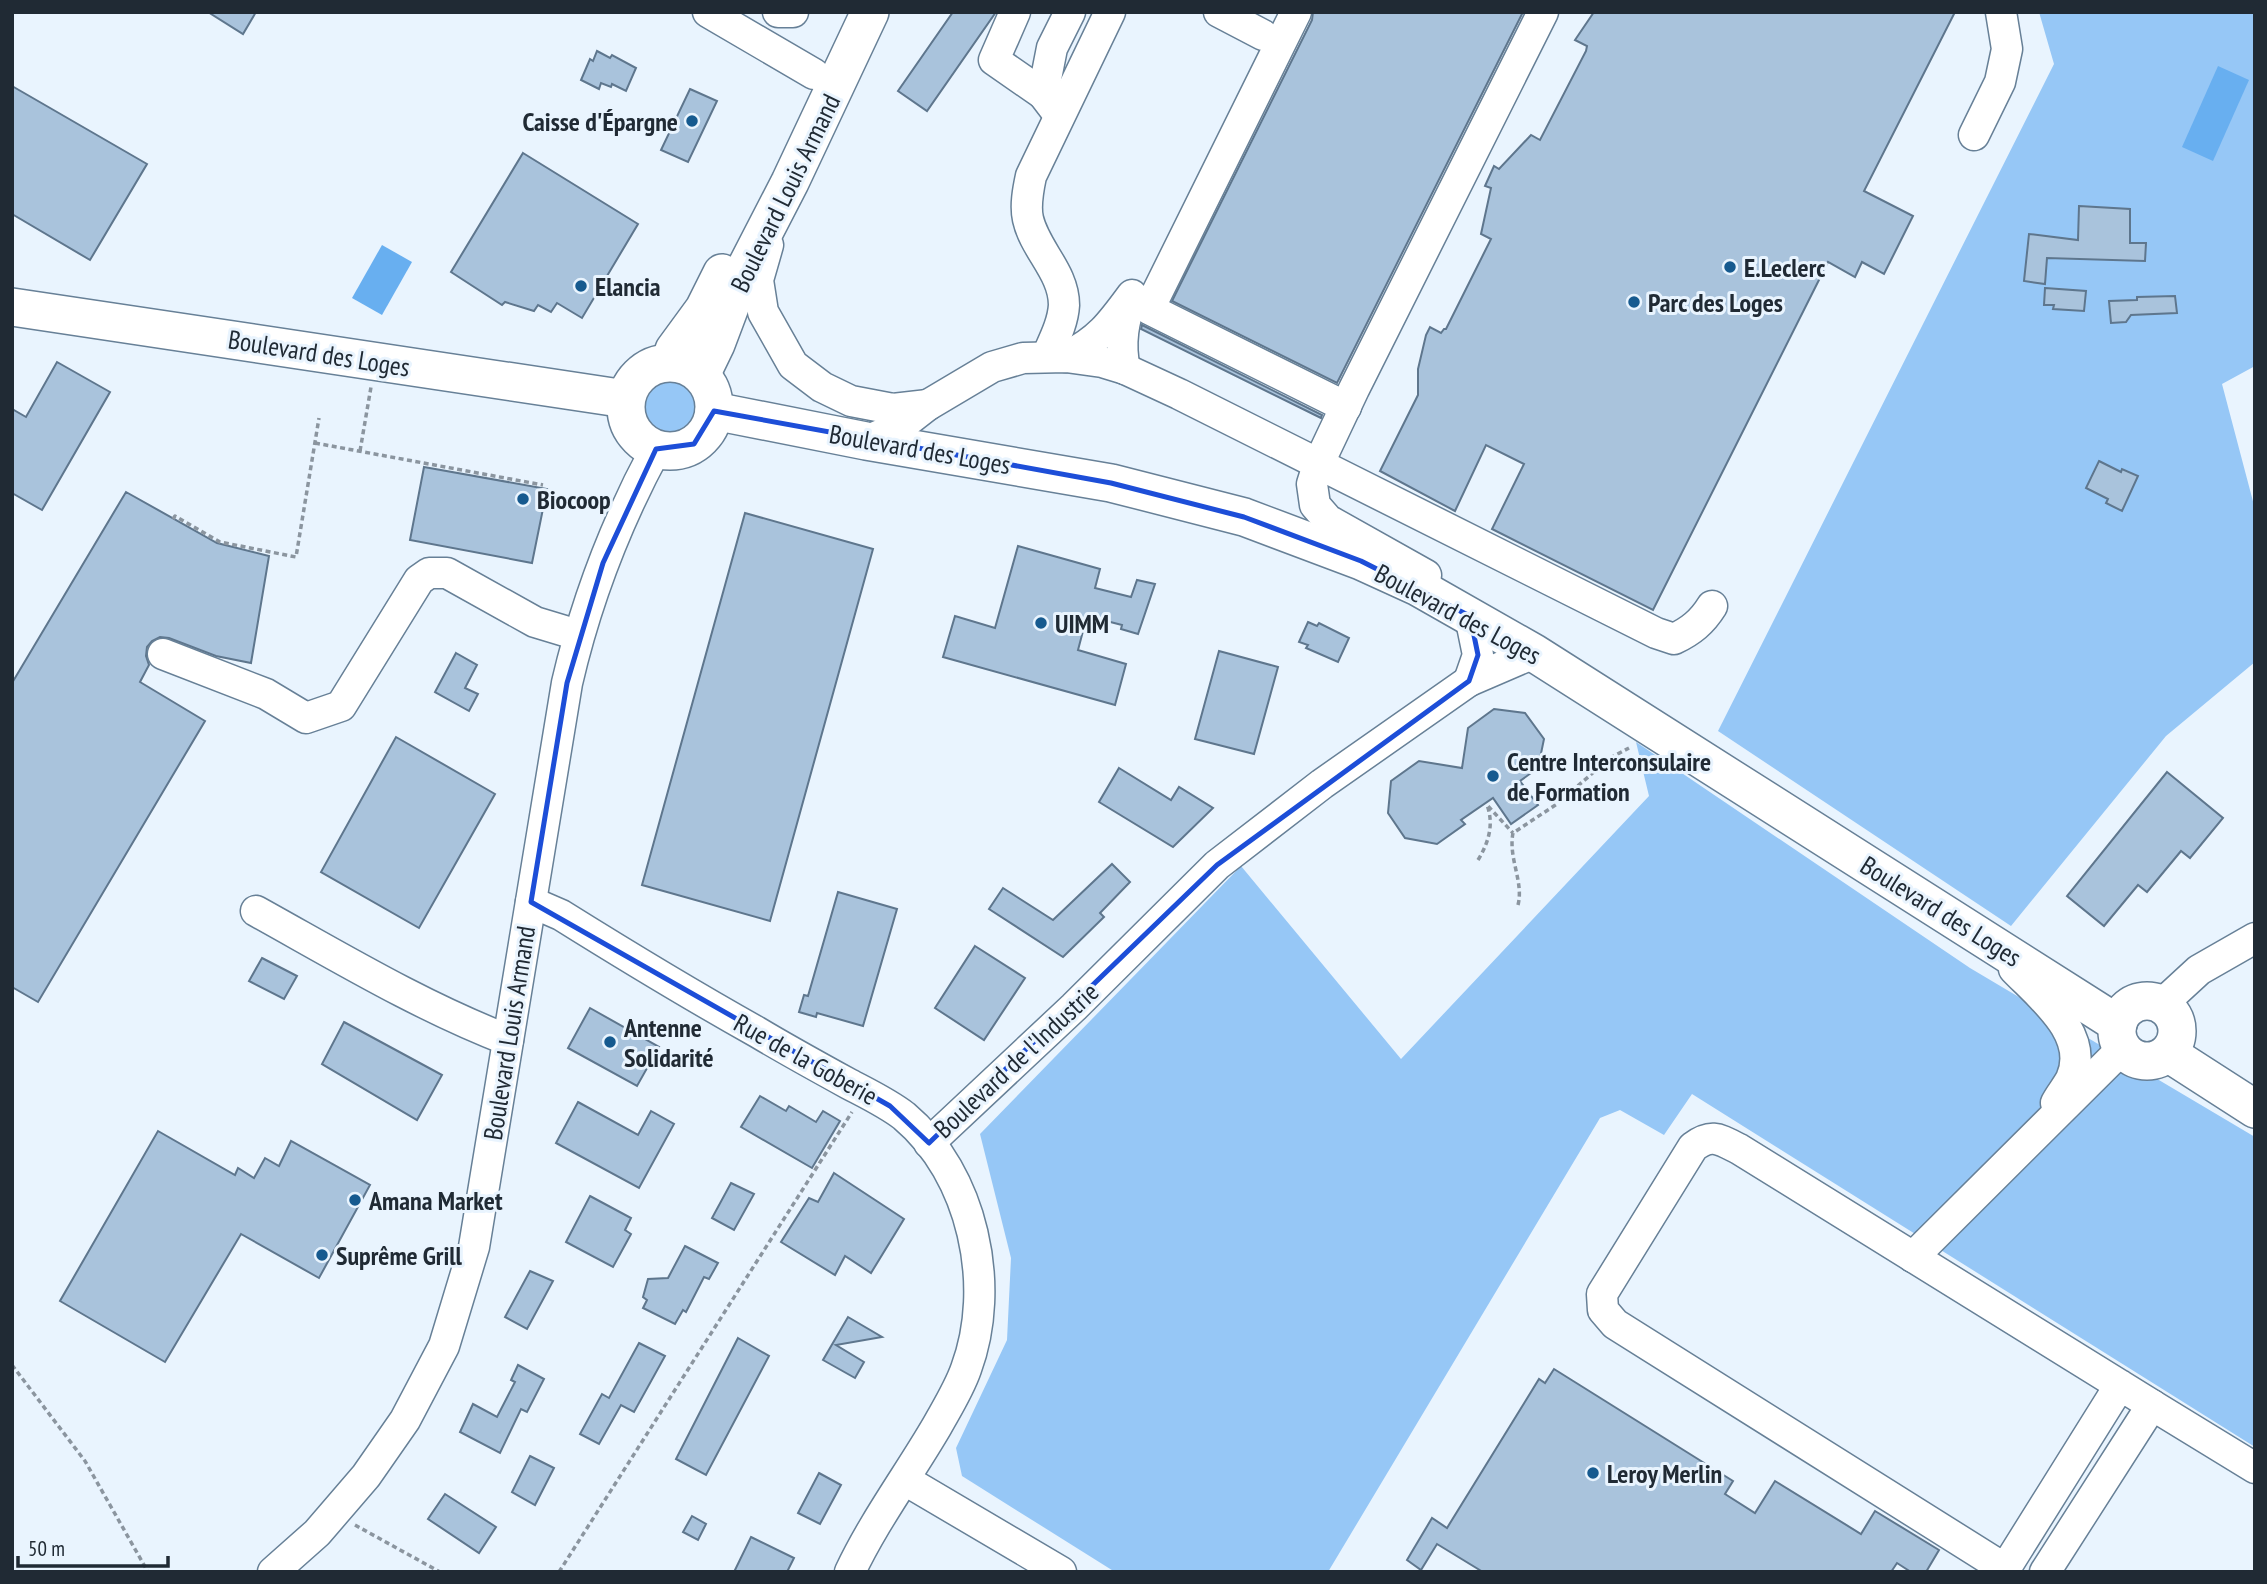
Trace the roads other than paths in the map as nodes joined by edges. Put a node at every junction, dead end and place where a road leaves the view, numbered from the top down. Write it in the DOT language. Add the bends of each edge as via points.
graph roads {
  1 [pos="708,12"];
  2 [pos="778,12"];
  3 [pos="793,12"];
  4 [pos="845,12"];
  5 [pos="870,12"];
  6 [pos="1015,12"];
  7 [pos="1070,12"];
  8 [pos="1110,12"];
  9 [pos="1219,12"];
  10 [pos="1296,12"];
  11 [pos="1543,12"];
  12 [pos="2001,12"];
  13 [pos="1268,24"];
  14 [pos="814,74"];
  15 [pos="1051,104"];
  16 [pos="1973,135"];
  17 [pos="790,182"];
  18 [pos="1132,296"];
  19 [pos="12,307"];
  20 [pos="1056,357"];
  21 [pos="685,368"];
  22 [pos="1125,369"];
  23 [pos="626,399"];
  24 [pos="928,405"];
  25 [pos="1346,407"];
  26 [pos="714,411"];
  27 [pos="866,440"];
  28 [pos="656,449"];
  29 [pos="1318,465"];
  30 [pos="1712,606"];
  31 [pos="1470,615"];
  32 [pos="578,635"];
  33 [pos="1534,653"];
  34 [pos="163,654"];
  35 [pos="1469,681"];
  36 [pos="531,902"];
  37 [pos="256,911"];
  38 [pos="2255,938"];
  39 [pos="1987,941"];
  40 [pos="2161,1004"];
  41 [pos="2120,1036"];
  42 [pos="508,1040"];
  43 [pos="2168,1053"];
  44 [pos="2255,1109"];
  45 [pos="2029,1141"];
  46 [pos="929,1143"];
  47 [pos="1913,1257"];
  48 [pos="2120,1385"];
  49 [pos="2152,1405"];
  50 [pos="2255,1468"];
  51 [pos="905,1480"];
  52 [pos="273,1572"];
  53 [pos="850,1572"];
  54 [pos="1061,1572"];
  55 [pos="2045,1572"];
  1 -- 14 [label="street"];
  2 -- 3 [label="street"];
  4 -- 14 [label="main road, Boulevard Louis Armand"];
  5 -- 17 [label="main road, Boulevard Louis Armand"];
  6 -- 15 [label="street" via="994,60"];
  7 -- 15 [label="street" via="1052,48"];
  8 -- 15 [label="street"];
  9 -- 13 [label="street"];
  10 -- 25 [label="street" via="1149,309"];
  11 -- 25 [label="street"];
  12 -- 16 [label="street" via="2007,49 2000,82"];
  13 -- 18 [label="street"];
  14 -- 21 [label="main road, Boulevard Louis Armand" via="704,309 674,350"];
  15 -- 20 [label="street" via="1027,196 1028,219 1056,273 1064,303"];
  17 -- 21 [label="main road, Boulevard Louis Armand" via="742,275 716,344"];
  17 -- 24 [label="street" via="758,280 763,312 793,365 851,401 893,409"];
  18 -- 20 [label="street" via="1108,328 1087,346"];
  18 -- 22 [label="street" via="1122,328"];
  19 -- 23 [label="main road, Boulevard des Loges"];
  20 -- 22 [label="street"];
  20 -- 24 [label="street" via="1023,358 992,368"];
  21 -- 23 [label="main road" via="655,365 631,384"];
  21 -- 26 [label="main road" via="709,385"];
  22 -- 29 [label="street"];
  23 -- 28 [label="main road" via="625,411 635,435"];
  24 -- 27 [label="street" via="901,426"];
  25 -- 29 [label="street"];
  26 -- 27 [label="main road, Boulevard des Loges"];
  26 -- 28 [label="main road" via="704,435 694,444 669,451"];
  27 -- 31 [label="main road, Boulevard des Loges" via="1111,483 1244,517 1361,561"];
  28 -- 32 [label="street, Boulevard Louis Armand" via="634,489"];
  29 -- 30 [label="street" via="1656,633 1674,639 1692,630"];
  29 -- 33 [label="street" via="1312,484 1315,505 1328,520 1472,603"];
  31 -- 33 [label="main road, Boulevard des Loges"];
  31 -- 35 [label="street" via="1478,656"];
  32 -- 34 [label="street" via="535,622 447,573 429,573 419,580 341,706 306,718 266,694"];
  32 -- 36 [label="street, Boulevard Louis Armand"];
  33 -- 35 [label="street, Boulevard de l'Industrie"];
  33 -- 39 [label="main road, Boulevard des Loges"];
  35 -- 46 [label="street, Boulevard de l'Industrie" via="1217,865"];
  36 -- 42 [label="street, Boulevard Louis Armand"];
  36 -- 46 [label="street, Rue de la Goberie" via="561,915 864,1092 903,1116"];
  37 -- 42 [label="street" via="387,985"];
  38 -- 40 [label="street" via="2199,970"];
  39 -- 41 [label="main road, Boulevard des Loges"];
  39 -- 45 [label="street" via="2057,1013 2073,1040 2071,1079"];
  40 -- 41 [label="main road" via="2135,1004 2127,1009"];
  40 -- 43 [label="main road" via="2177,1027"];
  41 -- 43 [label="main road" via="2139,1061 2149,1062"];
  41 -- 45 [label="street"];
  42 -- 52 [label="street, Boulevard Louis Armand" via="474,1247 444,1346 405,1420 366,1476 335,1514"];
  43 -- 44 [label="main road"];
  45 -- 47 [label="street"];
  46 -- 51 [label="street, Boulevard de l'Industrie" via="961,1196 980,1285 967,1368"];
  47 -- 48 [label="street"];
  47 -- 48 [label="street" via="1739,1149 1705,1138 1693,1147 1602,1294 1603,1310 1615,1324 2005,1569"];
  48 -- 49 [label="street"];
  49 -- 50 [label="street"];
  49 -- 55 [label="street"];
  51 -- 53 [label="street, Boulevard de l'Industrie"];
  51 -- 54 [label="street"];
}
